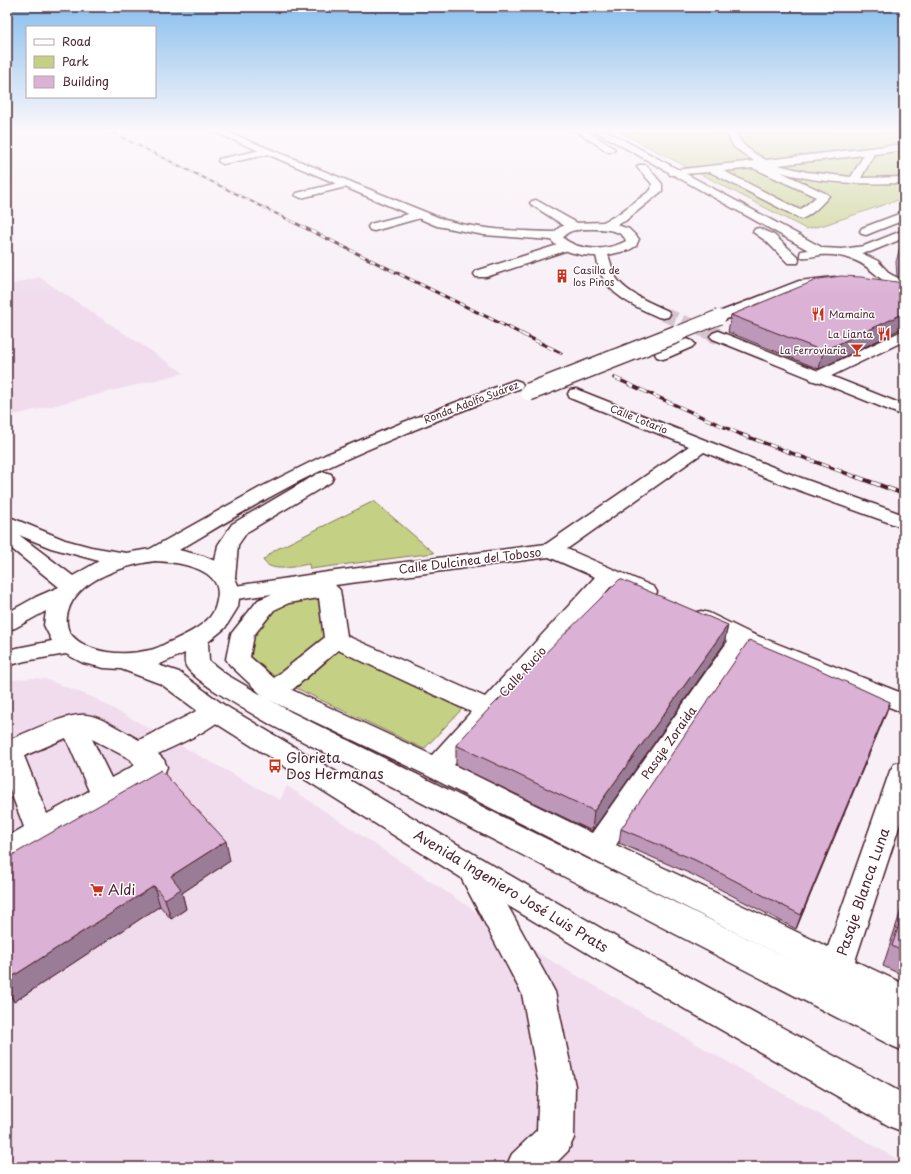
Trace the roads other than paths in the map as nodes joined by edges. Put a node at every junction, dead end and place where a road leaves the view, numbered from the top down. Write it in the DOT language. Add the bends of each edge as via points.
graph roads {
  1 [pos="339,186"];
  2 [pos="350,186"];
  3 [pos="657,186"];
  4 [pos="676,186"];
  5 [pos="698,186"];
  6 [pos="743,186"];
  7 [pos="802,186"];
  8 [pos="301,195"];
  9 [pos="800,198"];
  10 [pos="536,203"];
  11 [pos="814,205"];
  12 [pos="420,215"];
  13 [pos="904,216"];
  14 [pos="604,226"];
  15 [pos="374,227"];
  16 [pos="575,227"];
  17 [pos="866,230"];
  18 [pos="904,234"];
  19 [pos="557,236"];
  20 [pos="904,243"];
  21 [pos="567,246"];
  22 [pos="820,251"];
  23 [pos="601,252"];
  24 [pos="842,252"];
  25 [pos="788,270"];
  26 [pos="481,274"];
  27 [pos="874,275"];
  28 [pos="834,281"];
  29 [pos="849,282"];
  30 [pos="904,286"];
  31 [pos="904,294"];
  32 [pos="663,314"];
  33 [pos="712,314"];
  34 [pos="904,335"];
  35 [pos="718,336"];
  36 [pos="687,344"];
  37 [pos="663,354"];
  38 [pos="817,377"];
  39 [pos="522,388"];
  40 [pos="576,394"];
  41 [pos="904,411"];
  42 [pos="702,445"];
  43 [pos="904,522"];
  44 [pos="11,526"];
  45 [pos="552,550"];
  46 [pos="155,554"];
  47 [pos="124,559"];
  48 [pos="609,575"];
  49 [pos="227,585"];
  50 [pos="70,589"];
  51 [pos="7,623"];
  52 [pos="742,638"];
  53 [pos="196,640"];
  54 [pos="336,640"];
  55 [pos="68,646"];
  56 [pos="7,658"];
  57 [pos="123,661"];
  58 [pos="274,692"];
  59 [pos="904,704"];
  60 [pos="490,710"];
  61 [pos="214,711"];
  62 [pos="73,726"];
  63 [pos="8,751"];
  64 [pos="139,752"];
  65 [pos="436,768"];
  66 [pos="904,771"];
  67 [pos="105,795"];
  68 [pos="40,833"];
  69 [pos="597,849"];
  70 [pos="7,851"];
  71 [pos="471,868"];
  72 [pos="837,968"];
  73 [pos="904,1001"];
  74 [pos="904,1034"];
  75 [pos="904,1114"];
  76 [pos="526,1167"];
  1 -- 8 [label="main road"];
  2 -- 12 [label="main road"];
  3 -- 14 [label="main road" via="656,191 621,218"];
  4 -- 25 [label="main road" via="770,238"];
  5 -- 22 [label="main road"];
  6 -- 11 [label="main road" via="801,215"];
  7 -- 11 [label="main road" via="822,196"];
  9 -- 11 [label="main road"];
  10 -- 16 [label="main road"];
  12 -- 15 [label="main road"];
  12 -- 19 [label="main road" via="456,228"];
  13 -- 17 [label="main road"];
  14 -- 16 [label="main road"];
  14 -- 23 [label="main road" via="624,231 633,239 626,248"];
  16 -- 19 [label="main road" via="566,229"];
  18 -- 24 [label="main road" via="866,249"];
  19 -- 21 [label="main road" via="557,240"];
  20 -- 27 [label="main road" via="882,253"];
  21 -- 23 [label="main road"];
  21 -- 26 [label="main road"];
  22 -- 24 [label="main road"];
  22 -- 25 [label="main road, Ronda Adolfo Suárez" via="807,254"];
  23 -- 32 [label="main road" via="613,283 632,298"];
  24 -- 27 [label="main road" via="856,256"];
  25 -- 28 [label="main road"];
  25 -- 33 [label="main road, Ronda Adolfo Suárez" via="761,289"];
  27 -- 30 [label="main road"];
  27 -- 31 [label="main road"];
  28 -- 29 [label="main road"];
  28 -- 33 [label="main road, Ronda Adolfo Suárez" via="804,284"];
  33 -- 39 [label="main road, Ronda Adolfo Suárez, bridge"];
  34 -- 38 [label="main road"];
  35 -- 38 [label="main road"];
  36 -- 37 [label="main road"];
  38 -- 41 [label="main road"];
  39 -- 46 [label="main road, Ronda Adolfo Suárez" via="388,434 306,471"];
  39 -- 49 [label="main road, Ronda Adolfo Suárez" via="318,480 239,528 228,545"];
  40 -- 42 [label="main road, Calle Lotario"];
  42 -- 43 [label="main road, Calle Lotario"];
  42 -- 45 [label="main road, Calle Dulcinea del Toboso"];
  44 -- 47 [label="main road" via="88,553"];
  44 -- 50 [label="main road" via="18,543"];
  45 -- 48 [label="main road"];
  45 -- 49 [label="main road, Calle Dulcinea del Toboso" via="328,579"];
  46 -- 47 [label="main road"];
  46 -- 49 [label="main road" via="184,556 204,562"];
  47 -- 50 [label="main road" via="98,569"];
  48 -- 52 [label="main road"];
  48 -- 60 [label="main road, Calle Rucio"];
  49 -- 53 [label="main road" via="229,604 224,615 216,625"];
  50 -- 51 [label="main road"];
  50 -- 55 [label="main road" via="55,618 56,628"];
  52 -- 59 [label="main road"];
  52 -- 69 [label="main road, Pasaje Zoraida"];
  53 -- 57 [label="main road" via="153,657"];
  53 -- 74 [label="main road" via="197,664 218,681 282,720"];
  54 -- 58 [label="main road"];
  54 -- 58 [label="main road" via="329,590 284,597 266,605 243,634 238,659"];
  54 -- 60 [label="main road"];
  55 -- 56 [label="main road" via="25,652"];
  55 -- 57 [label="main road" via="95,658"];
  57 -- 61 [label="main road, Avenida Ingeniero José Luis Prats" via="170,678"];
  58 -- 65 [label="main road"];
  60 -- 65 [label="main road, Calle Rucio"];
  61 -- 64 [label="main road" via="200,721"];
  61 -- 71 [label="main road, Avenida Ingeniero José Luis Prats"];
  62 -- 63 [label="main road"];
  62 -- 64 [label="main road" via="86,724"];
  62 -- 67 [label="main road"];
  63 -- 68 [label="main road"];
  64 -- 67 [label="main road" via="154,767"];
  65 -- 69 [label="main road"];
  66 -- 72 [label="main road, Pasaje Blanca Luna"];
  67 -- 68 [label="main road"];
  68 -- 70 [label="main road"];
  69 -- 72 [label="main road"];
  71 -- 75 [label="main road, Avenida Ingeniero José Luis Prats" via="605,947"];
  71 -- 76 [label="main road" via="538,992 557,1086 555,1138"];
  72 -- 73 [label="main road"];
}
